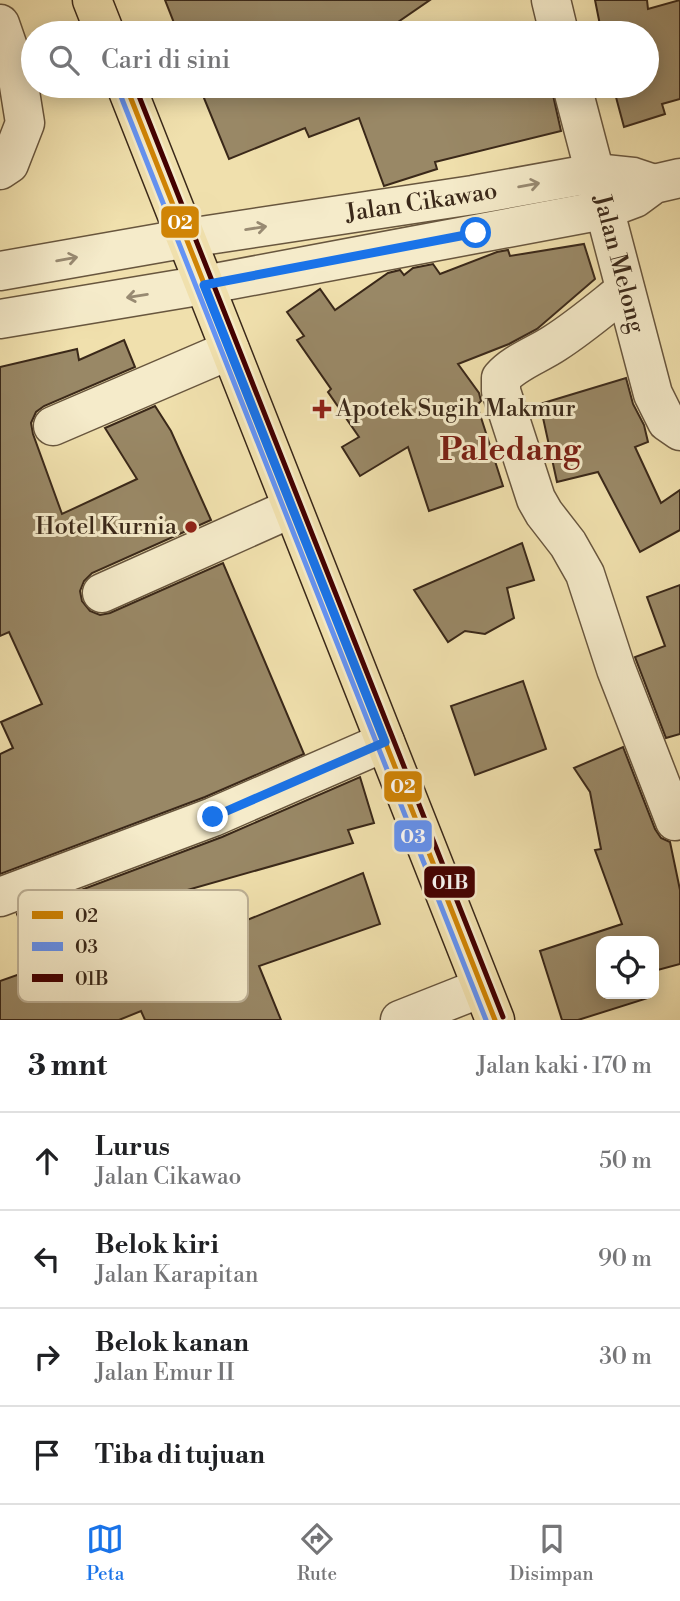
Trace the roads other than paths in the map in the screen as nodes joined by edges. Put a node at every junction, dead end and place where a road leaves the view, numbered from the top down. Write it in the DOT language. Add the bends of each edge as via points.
graph roads {
  1 [pos="92,0"];
  2 [pos="551,0"];
  3 [pos="100,21"];
  4 [pos="556,21"];
  5 [pos="0,24"];
  6 [pos="132,98"];
  7 [pos="575,98"];
  8 [pos="0,170"];
  9 [pos="595,173"];
  10 [pos="667,181"];
  11 [pos="603,210"];
  12 [pos="188,239"];
  13 [pos="0,271"];
  14 [pos="204,285"];
  15 [pos="625,290"];
  16 [pos="0,319"];
  17 [pos="230,350"];
  18 [pos="53,426"];
  19 [pos="680,432"];
  20 [pos="292,508"];
  21 [pos="102,593"];
  22 [pos="385,742"];
  23 [pos="675,821"];
  24 [pos="18,890"];
  25 [pos="19,890"];
  26 [pos="0,897"];
  27 [pos="488,1004"];
  28 [pos="400,1020"];
  1 -- 3 [label="main road"];
  2 -- 4 [label="street"];
  5 -- 8 [label="street" via="17,73 25,123 9,164"];
  6 -- 12 [label="main road"];
  7 -- 9 [label="street, Jalan Melong"];
  9 -- 10 [label="street, Jalan Cikawao"];
  9 -- 11 [label="street, Jalan Melong"];
  12 -- 9 [label="street, Jalan Cikawao, one-way"];
  10 -- 11 [label="street, Jalan Cikawao"];
  11 -- 14 [label="street, Jalan Cikawao"];
  11 -- 15 [label="street, Jalan Melong"];
  13 -- 12 [label="street, Jalan Cikawao, one-way"];
  12 -- 14 [label="main road"];
  14 -- 16 [label="street, Jalan Cikawao, one-way"];
  14 -- 17 [label="main road"];
  15 -- 19 [label="street, Jalan Melong" via="653,394 667,422"];
  15 -- 23 [label="street" via="568,335 510,368 501,378 501,391 536,499 585,574"];
  17 -- 18 [label="street"];
  17 -- 20 [label="main road"];
  20 -- 21 [label="street"];
  20 -- 22 [label="main road"];
  22 -- 25 [label="street" via="213,817"];
  22 -- 27 [label="main road"];
  24 -- 26 [label="street"];
  27 -- 28 [label="street"];
}
